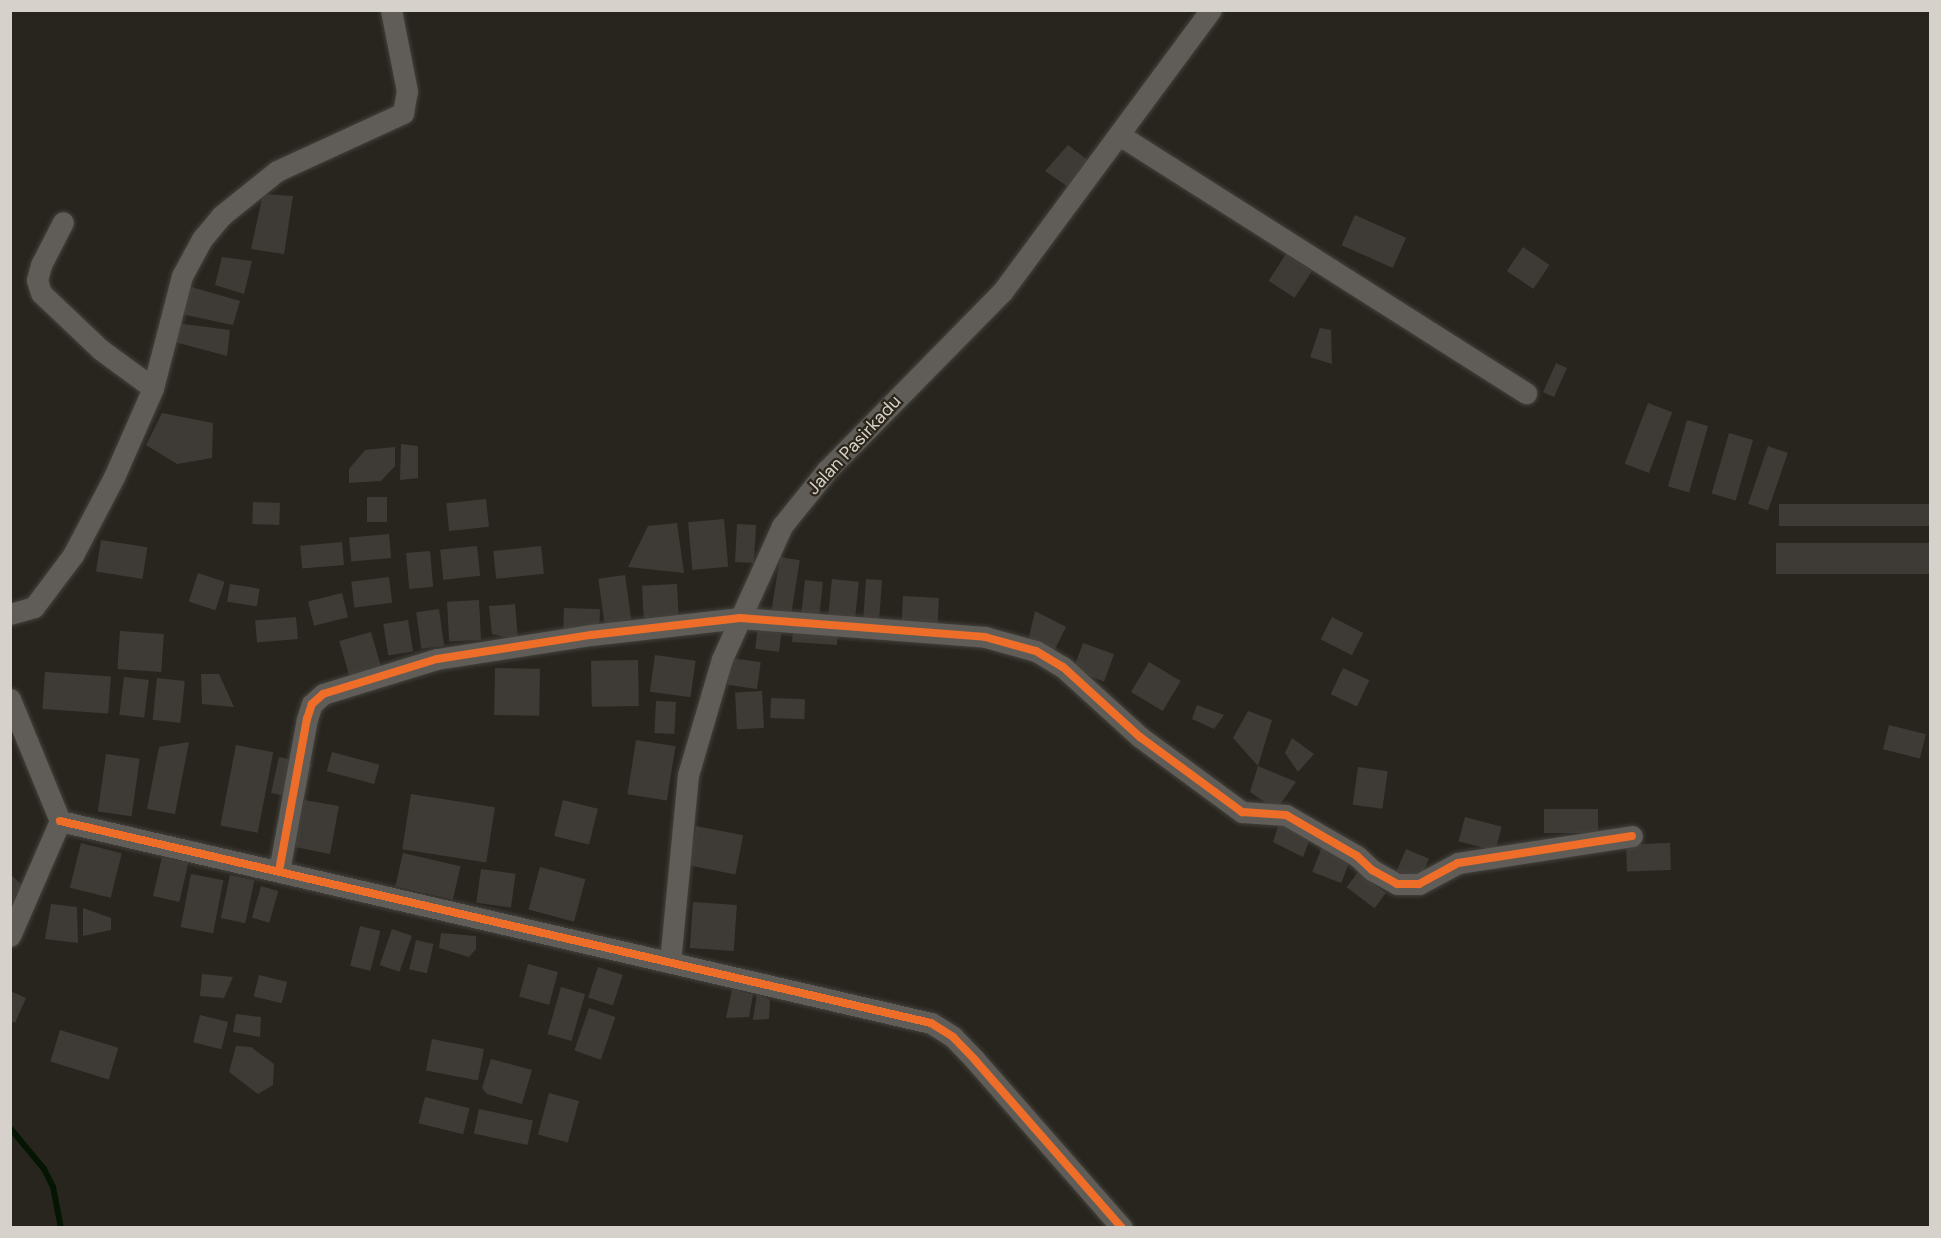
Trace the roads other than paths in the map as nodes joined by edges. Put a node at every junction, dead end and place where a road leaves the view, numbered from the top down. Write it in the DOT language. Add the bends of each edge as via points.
graph roads {
  1 [pos="391,10"];
  2 [pos="1211,10"];
  3 [pos="1121,136"];
  4 [pos="63,222"];
  5 [pos="153,388"];
  6 [pos="1526,393"];
  7 [pos="10,614"];
  8 [pos="740,618"];
  9 [pos="10,699"];
  10 [pos="60,821"];
  11 [pos="1632,836"];
  12 [pos="279,871"];
  13 [pos="13,927"];
  14 [pos="670,962"];
  15 [pos="1122,1227"];
  1 -- 5 [label="street" via="407,91 403,113 277,171 221,216 201,239 182,276"];
  2 -- 3 [label="street, Jalan Pasirkadu"];
  3 -- 6 [label="street"];
  3 -- 8 [label="street, Jalan Pasirkadu" via="1002,292 827,470 782,526"];
  4 -- 5 [label="street" via="36,280 41,293 100,349"];
  5 -- 7 [label="street" via="114,477 73,555 34,607"];
  8 -- 11 [label="street" via="985,637 1036,651 1062,667 1140,737 1242,813 1286,815 1358,856 1377,874 1396,884 1419,884 1458,863"];
  8 -- 12 [label="street" via="591,634 437,659 323,694 312,704 307,719"];
  8 -- 14 [label="street, Jalan Pasirkadu" via="722,659 688,775"];
  9 -- 10 [label="street"];
  10 -- 12 [label="street"];
  10 -- 13 [label="street"];
  12 -- 14 [label="street"];
  14 -- 15 [label="street" via="931,1023 953,1037 975,1060"];
}
